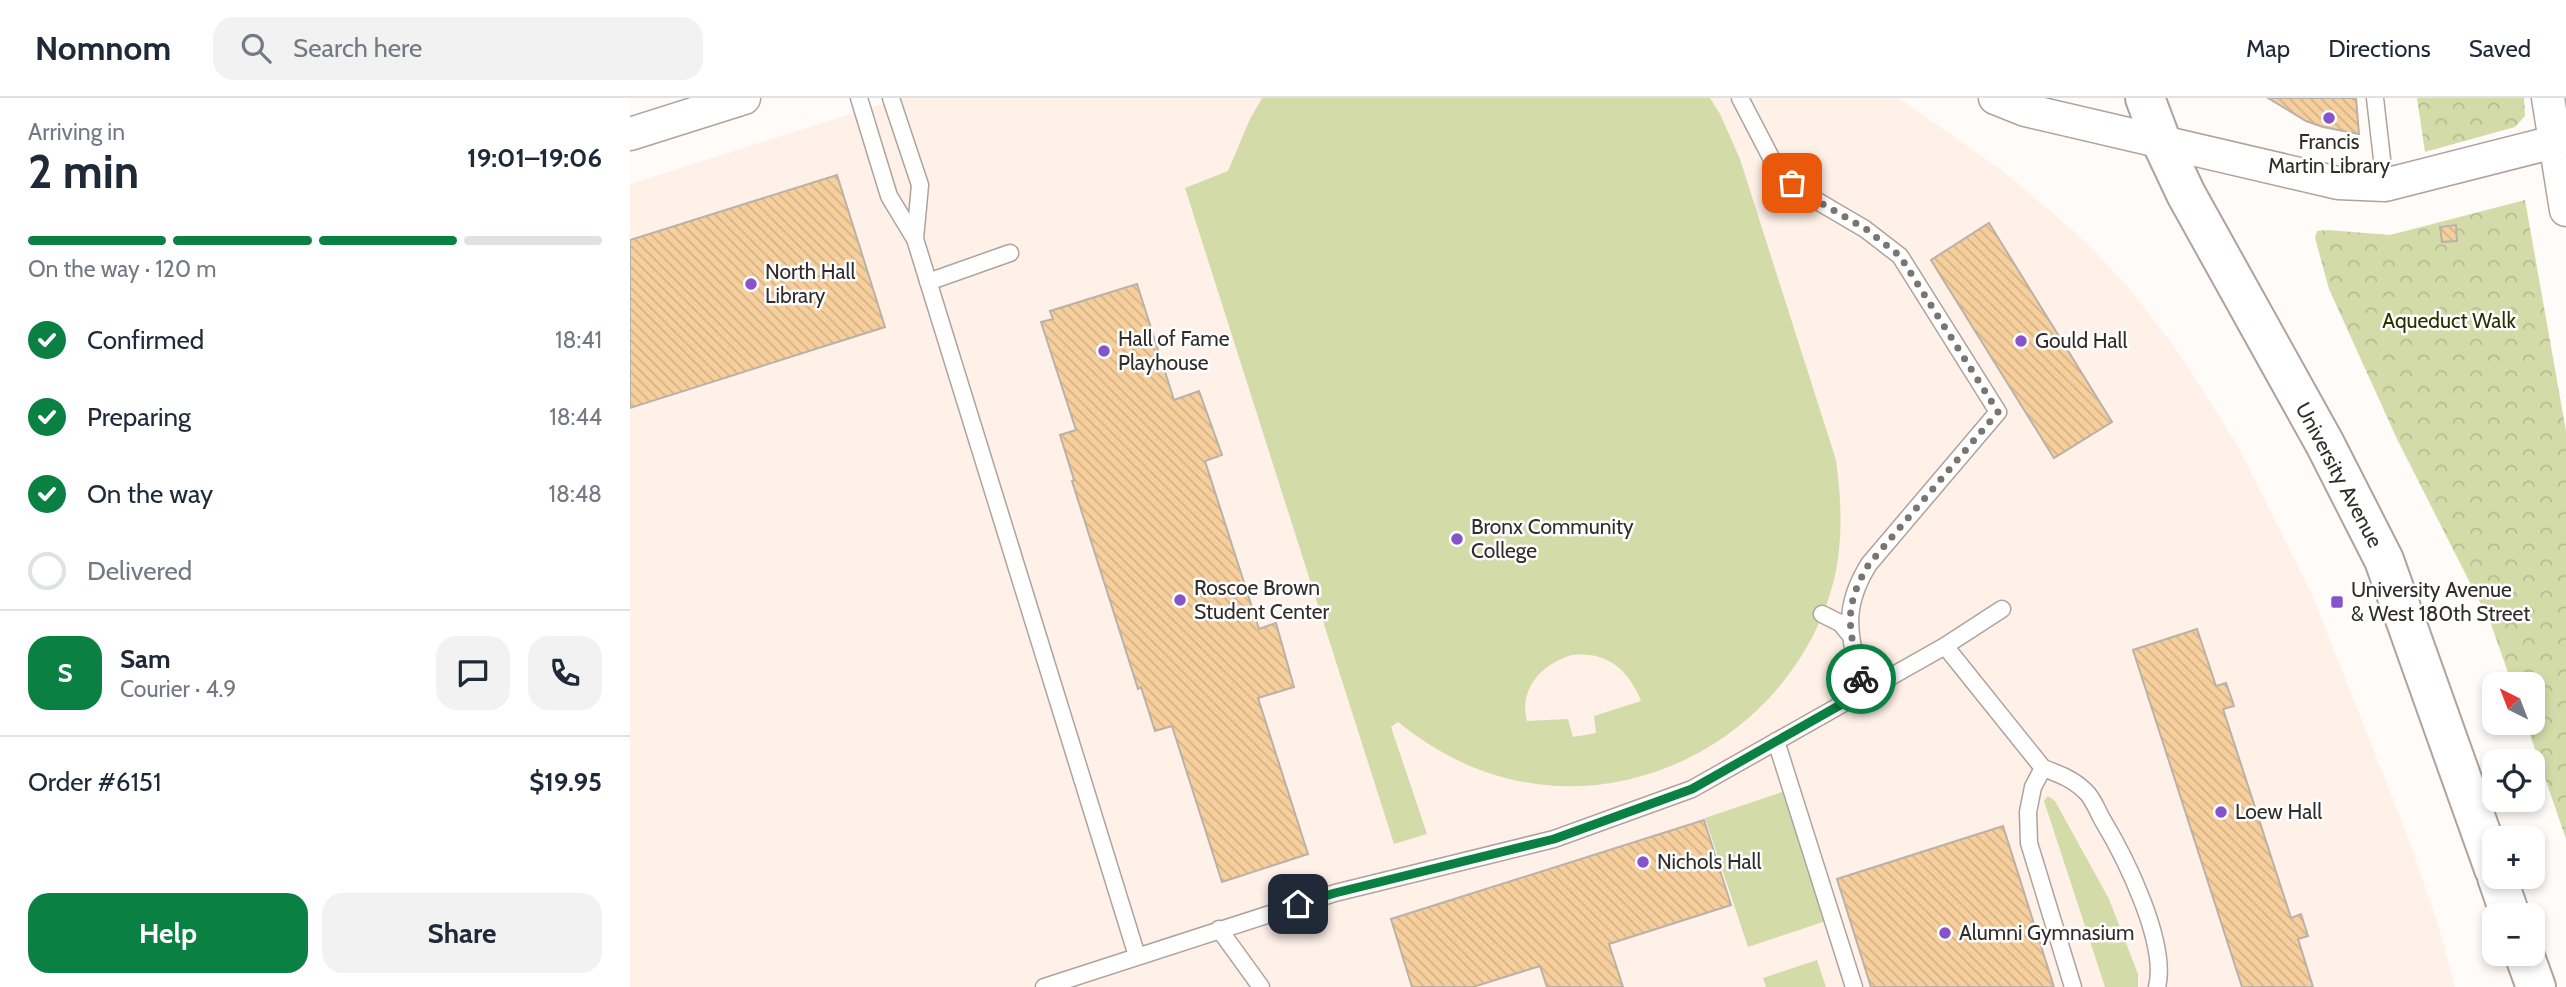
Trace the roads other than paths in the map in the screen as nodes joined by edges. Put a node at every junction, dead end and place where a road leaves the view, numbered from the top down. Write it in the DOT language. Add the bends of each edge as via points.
graph roads {
  1 [pos="744,98"];
  2 [pos="859,98"];
  3 [pos="891,98"];
  4 [pos="1740,98"];
  5 [pos="1995,98"];
  6 [pos="2145,98"];
  7 [pos="2375,98"];
  8 [pos="2548,98"];
  9 [pos="630,134"];
  10 [pos="2561,141"];
  11 [pos="2162,143"];
  12 [pos="2385,185"];
  13 [pos="2566,210"];
  14 [pos="915,239"];
  15 [pos="1010,253"];
  16 [pos="928,282"];
  17 [pos="2002,609"];
  18 [pos="1822,614"];
  19 [pos="1850,635"];
  20 [pos="1945,646"];
  21 [pos="1863,692"];
  22 [pos="1776,741"];
  23 [pos="2043,768"];
  24 [pos="2482,835"];
  25 [pos="1219,929"];
  26 [pos="1137,956"];
  27 [pos="2528,966"];
  28 [pos="1044,987"];
  29 [pos="1261,987"];
  30 [pos="1854,987"];
  31 [pos="2073,987"];
  32 [pos="2157,987"];
  33 [pos="2536,987"];
  1 -- 9 [label="street"];
  2 -- 14 [label="lane" via="889,196"];
  3 -- 14 [label="lane" via="920,185"];
  4 -- 19 [label="lane" via="1778,171 1900,256 1998,412 1869,564 1852,597"];
  5 -- 11 [label="street" via="2025,110"];
  6 -- 11 [label="main road, University Avenue"];
  7 -- 12 [label="lane"];
  8 -- 10 [label="street"];
  10 -- 12 [label="street"];
  10 -- 13 [label="street"];
  11 -- 12 [label="street" via="2338,183"];
  11 -- 24 [label="main road, University Avenue" via="2384,560"];
  14 -- 16 [label="lane"];
  15 -- 16 [label="lane"];
  16 -- 26 [label="lane"];
  17 -- 20 [label="lane"];
  18 -- 19 [label="lane" via="1840,623"];
  19 -- 21 [label="lane"];
  20 -- 21 [label="lane"];
  20 -- 23 [label="lane"];
  21 -- 22 [label="lane"];
  22 -- 25 [label="lane" via="1692,789 1554,839 1335,893"];
  22 -- 30 [label="lane"];
  23 -- 31 [label="lane" via="2028,812 2029,843"];
  23 -- 32 [label="lane" via="2067,776 2087,793 2110,831 2139,893 2155,944"];
  25 -- 26 [label="lane"];
  25 -- 29 [label="lane"];
  26 -- 28 [label="lane"];
  27 -- 33 [label="main road"];
}
